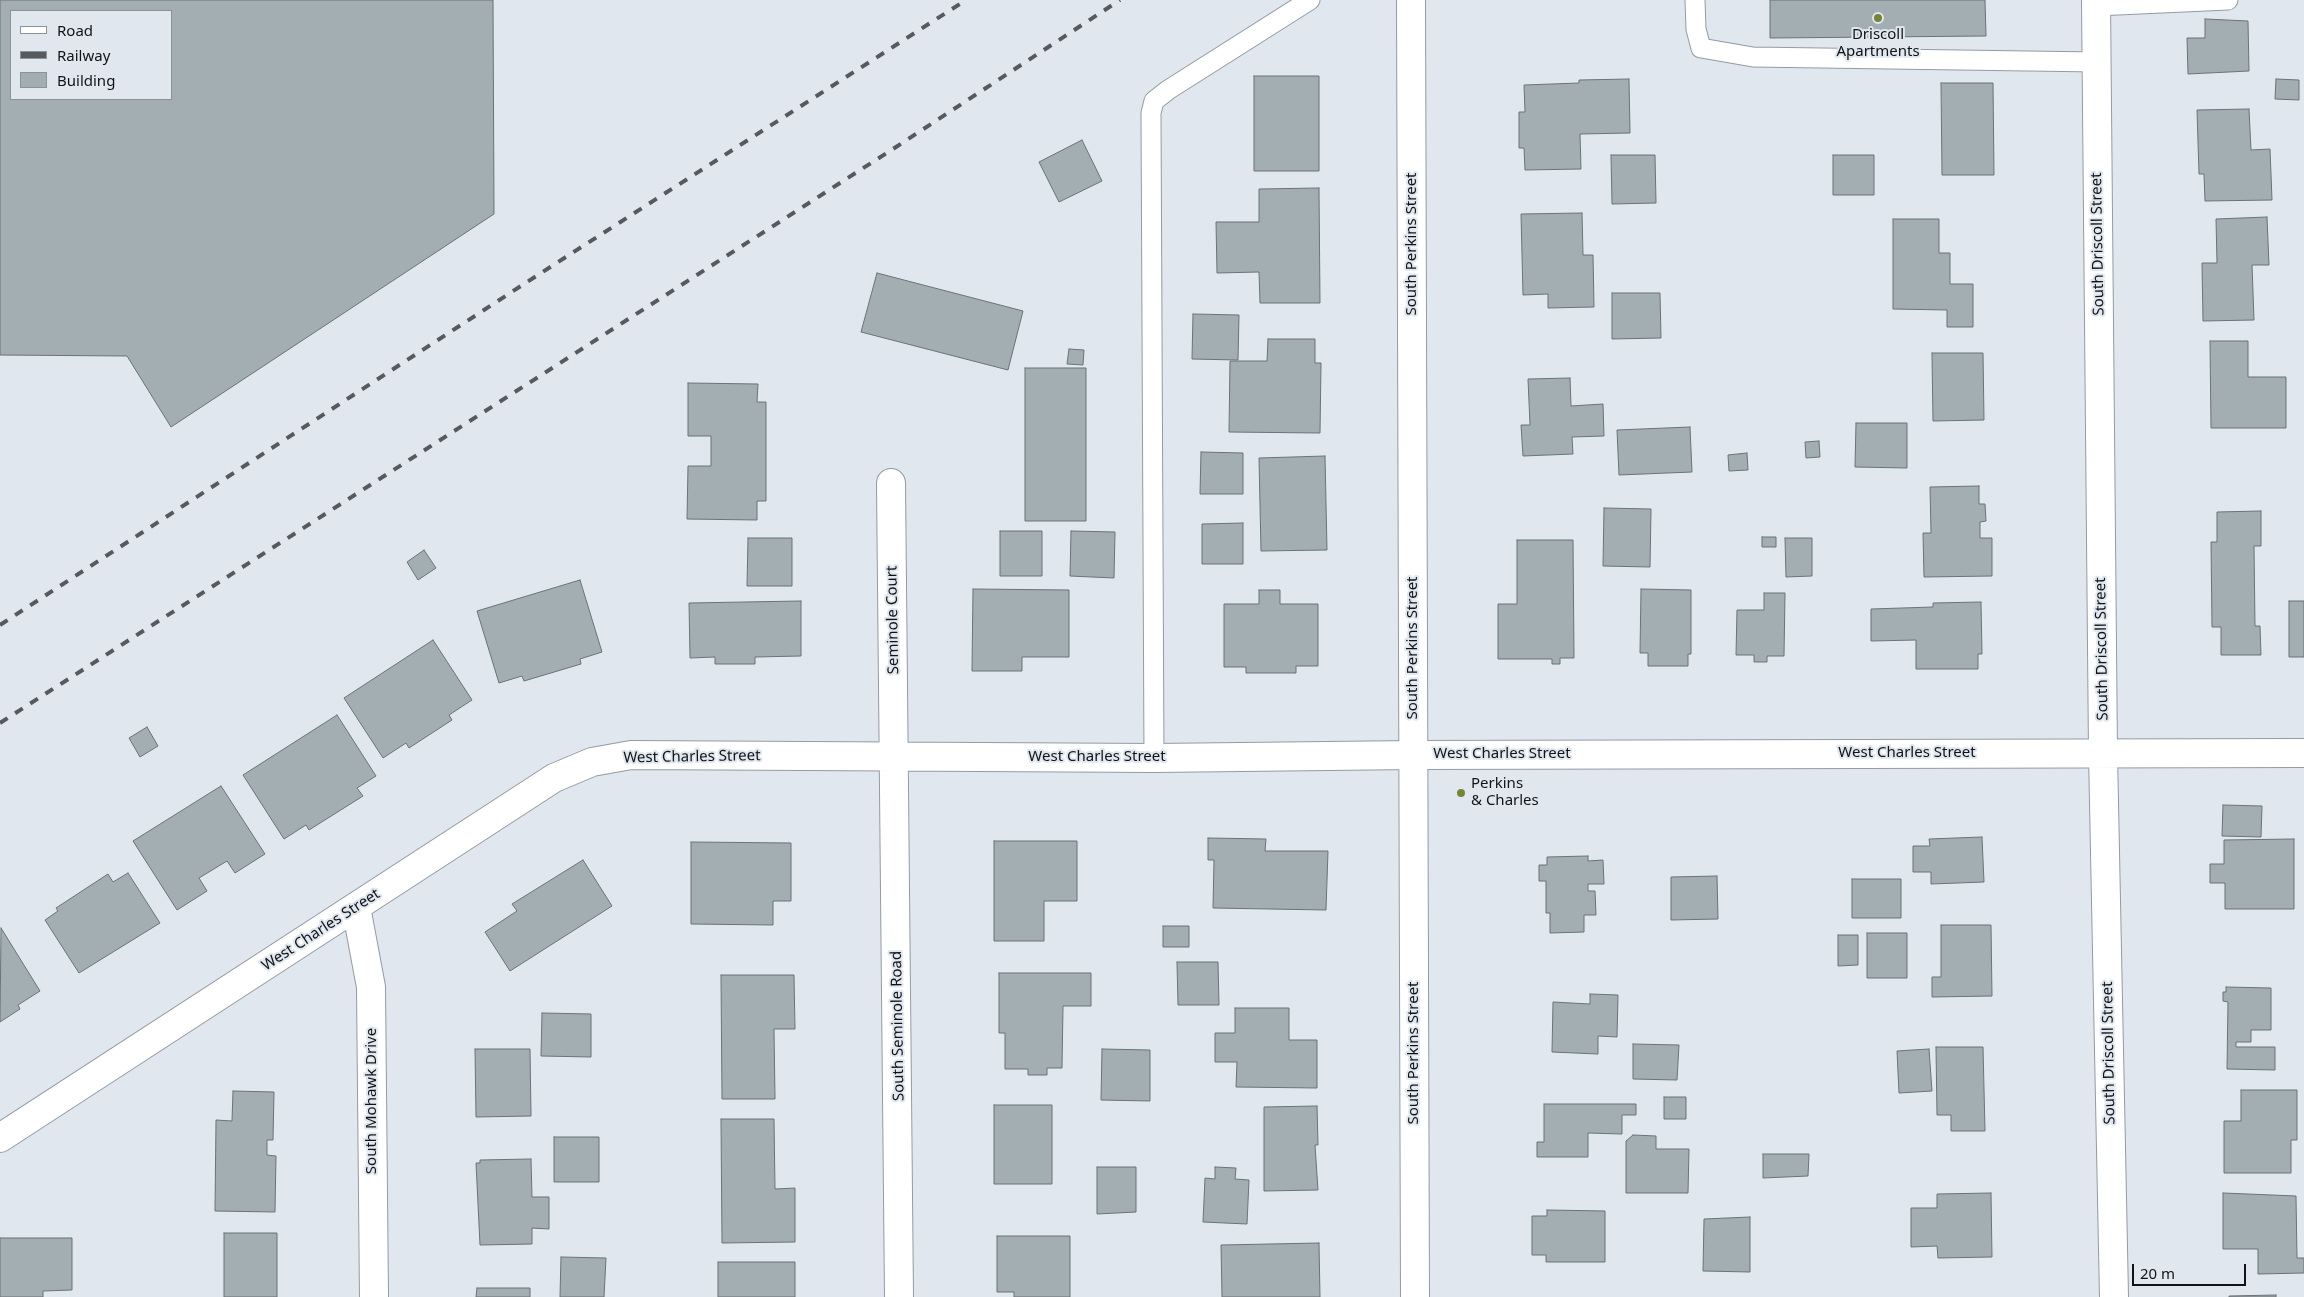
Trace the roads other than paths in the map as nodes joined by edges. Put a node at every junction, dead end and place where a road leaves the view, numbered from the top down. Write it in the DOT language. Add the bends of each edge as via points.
graph roads {
  1 [pos="1310,0"];
  2 [pos="1411,0"];
  3 [pos="1695,0"];
  4 [pos="2228,0"];
  5 [pos="2096,3"];
  6 [pos="2096,62"];
  7 [pos="891,483"];
  8 [pos="2103,753"];
  9 [pos="2304,753"];
  10 [pos="1414,755"];
  11 [pos="895,756"];
  12 [pos="1154,758"];
  13 [pos="356,907"];
  14 [pos="0,1138"];
  15 [pos="374,1297"];
  16 [pos="899,1297"];
  17 [pos="1415,1297"];
  18 [pos="2114,1297"];
  1 -- 12 [label="lane" via="1168,90 1154,101 1151,113"];
  2 -- 10 [label="street, South Perkins Street"];
  3 -- 6 [label="lane" via="1696,29 1701,48 1754,57"];
  4 -- 5 [label="lane"];
  5 -- 6 [label="street, South Driscoll Street"];
  6 -- 8 [label="street, South Driscoll Street"];
  7 -- 11 [label="street, Seminole Court"];
  8 -- 9 [label="street, West Charles Street"];
  8 -- 10 [label="street, West Charles Street"];
  8 -- 18 [label="street, South Driscoll Street"];
  10 -- 12 [label="street, West Charles Street"];
  10 -- 17 [label="street, South Perkins Street"];
  11 -- 12 [label="street, West Charles Street"];
  11 -- 13 [label="street, West Charles Street" via="631,755 592,762 554,778"];
  11 -- 16 [label="street, South Seminole Road"];
  13 -- 14 [label="street, West Charles Street"];
  13 -- 15 [label="street, South Mohawk Drive" via="371,987"];
}
